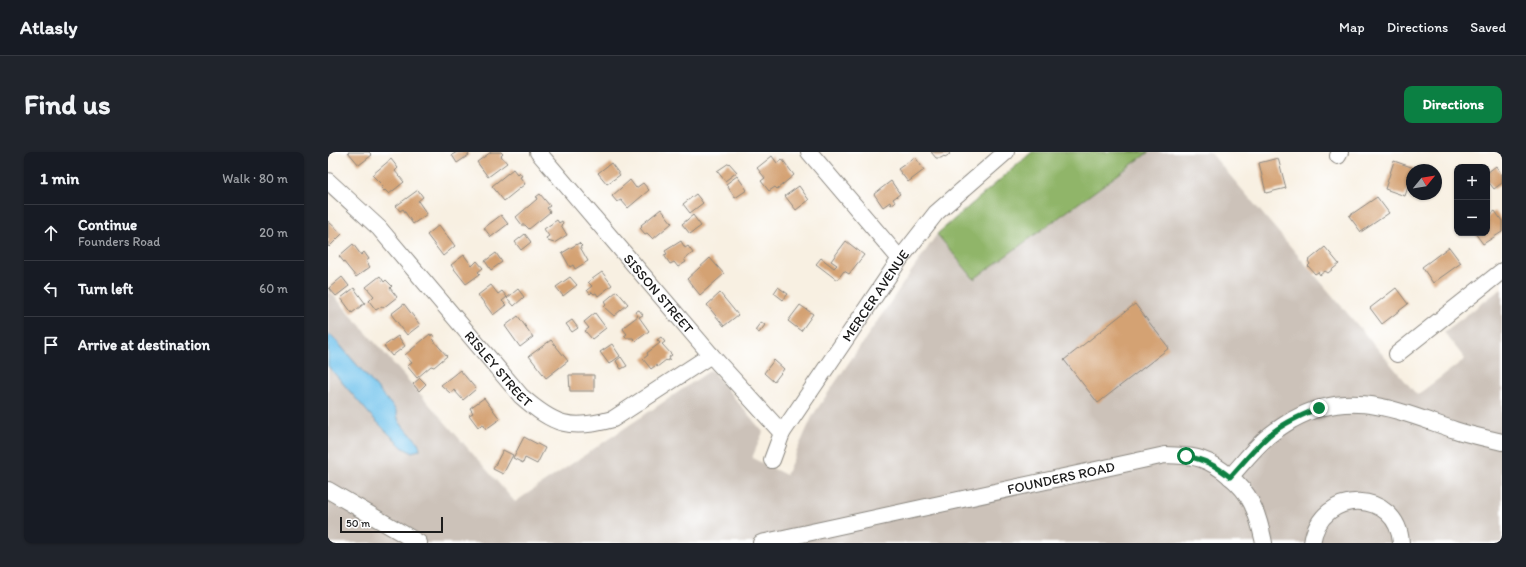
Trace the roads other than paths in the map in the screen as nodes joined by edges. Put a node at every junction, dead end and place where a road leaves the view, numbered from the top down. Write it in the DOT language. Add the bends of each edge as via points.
graph roads {
  1 [pos="538,152"];
  2 [pos="809,152"];
  3 [pos="1006,152"];
  4 [pos="328,181"];
  5 [pos="900,259"];
  6 [pos="1502,271"];
  7 [pos="1397,354"];
  8 [pos="711,355"];
  9 [pos="782,433"];
  10 [pos="1502,442"];
  11 [pos="772,460"];
  12 [pos="1230,477"];
  13 [pos="328,490"];
  14 [pos="814,537"];
  15 [pos="419,543"];
  16 [pos="761,543"];
  17 [pos="1264,543"];
  18 [pos="1312,543"];
  19 [pos="1401,543"];
  1 -- 8 [label="street, SISSON STREET"];
  2 -- 5 [label="street"];
  3 -- 5 [label="street, MERCER AVENUE" via="936,213"];
  4 -- 8 [label="street, RISLEY STREET" via="379,228 521,396 538,411 558,422 577,426 613,419"];
  5 -- 9 [label="street, MERCER AVENUE"];
  6 -- 7 [label="street"];
  8 -- 9 [label="street, SISSON STREET"];
  9 -- 11 [label="street, MERCER AVENUE"];
  10 -- 12 [label="street" via="1371,404 1338,404 1301,415 1284,425 1263,441"];
  12 -- 14 [label="street, FOUNDERS ROAD" via="1201,459 1165,455"];
  12 -- 17 [label="street, FOUNDERS ROAD" via="1252,502"];
  13 -- 15 [label="street"];
  14 -- 16 [label="street, FOUNDERS ROAD"];
  18 -- 19 [label="street" via="1319,521 1339,505 1351,501 1375,505 1388,513 1396,524"];
}
